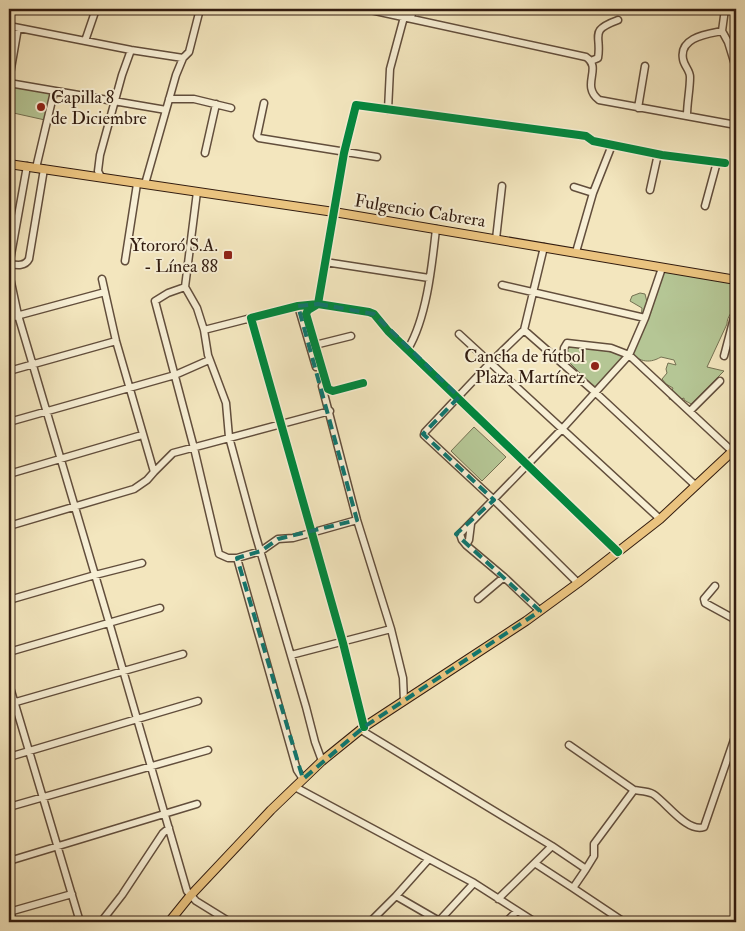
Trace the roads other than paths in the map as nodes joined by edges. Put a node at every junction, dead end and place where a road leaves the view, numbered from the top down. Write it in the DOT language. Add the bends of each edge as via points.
graph roads {
  1 [pos="96,9"];
  2 [pos="200,9"];
  3 [pos="366,9"];
  4 [pos="413,9"];
  5 [pos="725,9"];
  6 [pos="407,18"];
  7 [pos="618,20"];
  8 [pos="9,26"];
  9 [pos="18,28"];
  10 [pos="722,32"];
  11 [pos="86,41"];
  12 [pos="131,50"];
  13 [pos="183,58"];
  14 [pos="591,60"];
  15 [pos="645,66"];
  16 [pos="736,68"];
  17 [pos="9,81"];
  18 [pos="54,92"];
  19 [pos="169,99"];
  20 [pos="115,102"];
  21 [pos="264,103"];
  22 [pos="216,104"];
  23 [pos="231,108"];
  24 [pos="638,108"];
  25 [pos="166,110"];
  26 [pos="388,110"];
  27 [pos="736,114"];
  28 [pos="687,116"];
  29 [pos="735,124"];
  30 [pos="612,145"];
  31 [pos="206,153"];
  32 [pos="344,153"];
  33 [pos="658,154"];
  34 [pos="377,157"];
  35 [pos="717,162"];
  36 [pos="724,163"];
  37 [pos="9,164"];
  38 [pos="27,166"];
  39 [pos="40,168"];
  40 [pos="101,177"];
  41 [pos="141,184"];
  42 [pos="502,186"];
  43 [pos="574,187"];
  44 [pos="650,190"];
  45 [pos="197,192"];
  46 [pos="593,193"];
  47 [pos="704,206"];
  48 [pos="334,212"];
  49 [pos="436,229"];
  50 [pos="496,238"];
  51 [pos="544,247"];
  52 [pos="576,252"];
  53 [pos="125,261"];
  54 [pos="325,262"];
  55 [pos="9,265"];
  56 [pos="662,268"];
  57 [pos="9,273"];
  58 [pos="429,278"];
  59 [pos="102,279"];
  60 [pos="736,280"];
  61 [pos="502,285"];
  62 [pos="185,287"];
  63 [pos="105,292"];
  64 [pos="534,293"];
  65 [pos="318,304"];
  66 [pos="298,306"];
  67 [pos="736,310"];
  68 [pos="18,315"];
  69 [pos="9,318"];
  70 [pos="251,318"];
  71 [pos="645,318"];
  72 [pos="204,330"];
  73 [pos="524,330"];
  74 [pos="459,334"];
  75 [pos="733,334"];
  76 [pos="351,336"];
  77 [pos="116,341"];
  78 [pos="315,345"];
  79 [pos="408,349"];
  80 [pos="629,354"];
  81 [pos="724,356"];
  82 [pos="209,360"];
  83 [pos="491,362"];
  84 [pos="33,364"];
  85 [pos="562,364"];
  86 [pos="9,371"];
  87 [pos="175,375"];
  88 [pos="720,381"];
  89 [pos="363,383"];
  90 [pos="129,387"];
  91 [pos="596,393"];
  92 [pos="459,397"];
  93 [pos="47,410"];
  94 [pos="690,411"];
  95 [pos="330,412"];
  96 [pos="9,422"];
  97 [pos="281,424"];
  98 [pos="563,428"];
  99 [pos="142,435"];
  100 [pos="229,438"];
  101 [pos="194,448"];
  102 [pos="734,450"];
  103 [pos="61,459"];
  104 [pos="528,464"];
  105 [pos="154,472"];
  106 [pos="9,474"];
  107 [pos="696,486"];
  108 [pos="494,500"];
  109 [pos="75,507"];
  110 [pos="660,519"];
  111 [pos="357,520"];
  112 [pos="9,526"];
  113 [pos="312,532"];
  114 [pos="261,551"];
  115 [pos="618,552"];
  116 [pos="237,558"];
  117 [pos="142,563"];
  118 [pos="95,575"];
  119 [pos="504,576"];
  120 [pos="578,583"];
  121 [pos="716,586"];
  122 [pos="478,599"];
  123 [pos="9,600"];
  124 [pos="160,608"];
  125 [pos="540,610"];
  126 [pos="736,620"];
  127 [pos="109,622"];
  128 [pos="391,629"];
  129 [pos="343,642"];
  130 [pos="9,652"];
  131 [pos="183,654"];
  132 [pos="291,655"];
  133 [pos="124,671"];
  134 [pos="9,684"];
  135 [pos="198,701"];
  136 [pos="404,701"];
  137 [pos="11,704"];
  138 [pos="138,718"];
  139 [pos="363,728"];
  140 [pos="736,734"];
  141 [pos="569,745"];
  142 [pos="208,750"];
  143 [pos="28,751"];
  144 [pos="9,756"];
  145 [pos="322,760"];
  146 [pos="151,767"];
  147 [pos="303,779"];
  148 [pos="295,787"];
  149 [pos="634,790"];
  150 [pos="42,797"];
  151 [pos="197,804"];
  152 [pos="9,807"];
  153 [pos="165,814"];
  154 [pos="169,828"];
  155 [pos="552,846"];
  156 [pos="58,847"];
  157 [pos="428,860"];
  158 [pos="9,861"];
  159 [pos="536,864"];
  160 [pos="586,869"];
  161 [pos="474,883"];
  162 [pos="573,888"];
  163 [pos="72,894"];
  164 [pos="190,896"];
  165 [pos="396,896"];
  166 [pos="498,899"];
  167 [pos="9,910"];
  168 [pos="516,911"];
  169 [pos="13,922"];
  170 [pos="80,922"];
  171 [pos="101,922"];
  172 [pos="169,922"];
  173 [pos="230,922"];
  174 [pos="370,922"];
  175 [pos="439,922"];
  176 [pos="506,922"];
  177 [pos="535,922"];
  178 [pos="624,922"];
  1 -- 11 [label="street"];
  2 -- 13 [label="street" via="189,52"];
  3 -- 6 [label="street"];
  4 -- 6 [label="street"];
  5 -- 10 [label="street"];
  6 -- 14 [label="street"];
  6 -- 26 [label="street" via="390,69"];
  7 -- 14 [label="street" via="604,25 599,31 598,58"];
  8 -- 9 [label="street"];
  9 -- 11 [label="street"];
  9 -- 17 [label="street"];
  10 -- 16 [label="street"];
  10 -- 28 [label="street" via="701,34 684,48 683,61 690,75"];
  11 -- 12 [label="street"];
  12 -- 13 [label="street"];
  12 -- 20 [label="street"];
  13 -- 19 [label="street"];
  14 -- 24 [label="street" via="590,88 593,95 600,100"];
  15 -- 24 [label="street"];
  17 -- 18 [label="street"];
  18 -- 20 [label="street"];
  18 -- 39 [label="street"];
  19 -- 22 [label="street" via="194,99"];
  19 -- 25 [label="street"];
  20 -- 25 [label="street"];
  20 -- 40 [label="street" via="98,164"];
  21 -- 32 [label="street" via="258,138"];
  22 -- 23 [label="street"];
  22 -- 31 [label="street"];
  24 -- 28 [label="street"];
  25 -- 41 [label="street"];
  26 -- 30 [label="street" via="586,136"];
  26 -- 32 [label="street" via="356,105"];
  27 -- 29 [label="street"];
  28 -- 29 [label="street"];
  30 -- 33 [label="street"];
  30 -- 46 [label="street"];
  32 -- 34 [label="street"];
  32 -- 48 [label="street"];
  33 -- 35 [label="street"];
  33 -- 44 [label="street"];
  35 -- 36 [label="street"];
  35 -- 47 [label="street"];
  37 -- 38 [label="main road, Fulgencio Cabrera"];
  38 -- 39 [label="main road, Fulgencio Cabrera"];
  38 -- 55 [label="street"];
  39 -- 40 [label="main road, Fulgencio Cabrera"];
  39 -- 55 [label="street" via="29,259 25,264"];
  40 -- 41 [label="main road, Fulgencio Cabrera"];
  41 -- 45 [label="main road, Fulgencio Cabrera"];
  41 -- 53 [label="street"];
  42 -- 50 [label="street"];
  43 -- 46 [label="street"];
  45 -- 48 [label="main road, Fulgencio Cabrera"];
  45 -- 62 [label="street"];
  46 -- 52 [label="street"];
  48 -- 49 [label="main road, Fulgencio Cabrera"];
  48 -- 54 [label="street"];
  49 -- 50 [label="main road, Fulgencio Cabrera"];
  49 -- 58 [label="street"];
  50 -- 51 [label="main road, Fulgencio Cabrera"];
  51 -- 52 [label="main road, Fulgencio Cabrera"];
  51 -- 64 [label="street"];
  52 -- 56 [label="main road, Fulgencio Cabrera"];
  54 -- 58 [label="street"];
  54 -- 65 [label="street"];
  56 -- 60 [label="main road, Fulgencio Cabrera"];
  56 -- 71 [label="street"];
  57 -- 68 [label="street"];
  58 -- 79 [label="street" via="421,320"];
  59 -- 63 [label="street"];
  61 -- 64 [label="street"];
  62 -- 72 [label="street"];
  62 -- 87 [label="street" via="155,301"];
  63 -- 68 [label="street"];
  63 -- 77 [label="street"];
  64 -- 71 [label="street"];
  64 -- 73 [label="street"];
  65 -- 66 [label="street"];
  65 -- 78 [label="street" via="306,314"];
  65 -- 79 [label="street" via="374,314"];
  66 -- 70 [label="street"];
  66 -- 95 [label="street"];
  67 -- 75 [label="street"];
  68 -- 69 [label="street"];
  68 -- 84 [label="street"];
  70 -- 72 [label="street"];
  70 -- 97 [label="street"];
  71 -- 80 [label="street"];
  72 -- 82 [label="street"];
  73 -- 83 [label="street"];
  73 -- 85 [label="street"];
  74 -- 83 [label="street"];
  75 -- 81 [label="street"];
  76 -- 78 [label="street"];
  77 -- 84 [label="street"];
  77 -- 90 [label="street"];
  78 -- 89 [label="street" via="328,390"];
  79 -- 92 [label="street"];
  80 -- 85 [label="street" via="611,348 567,343"];
  80 -- 91 [label="street"];
  80 -- 94 [label="street"];
  82 -- 87 [label="street"];
  82 -- 100 [label="street" via="226,403"];
  83 -- 92 [label="street"];
  83 -- 98 [label="street"];
  84 -- 86 [label="street"];
  84 -- 93 [label="street"];
  85 -- 91 [label="street"];
  87 -- 90 [label="street"];
  87 -- 101 [label="street"];
  88 -- 94 [label="street"];
  90 -- 93 [label="street"];
  90 -- 99 [label="street"];
  91 -- 98 [label="street"];
  91 -- 107 [label="street"];
  92 -- 104 [label="street"];
  92 -- 108 [label="street" via="424,435"];
  93 -- 96 [label="street"];
  93 -- 103 [label="street"];
  94 -- 102 [label="street"];
  95 -- 97 [label="street"];
  95 -- 111 [label="street"];
  97 -- 100 [label="street"];
  97 -- 113 [label="street"];
  98 -- 104 [label="street"];
  98 -- 110 [label="street"];
  99 -- 103 [label="street"];
  99 -- 105 [label="street"];
  100 -- 101 [label="street"];
  100 -- 114 [label="street"];
  101 -- 105 [label="street" via="173,453"];
  101 -- 116 [label="street" via="219,554"];
  102 -- 107 [label="main road"];
  103 -- 106 [label="street"];
  103 -- 109 [label="street"];
  104 -- 108 [label="street"];
  104 -- 115 [label="street"];
  105 -- 109 [label="street" via="134,489"];
  107 -- 110 [label="main road"];
  108 -- 119 [label="street" via="460,534 466,545"];
  108 -- 120 [label="street"];
  109 -- 112 [label="street"];
  109 -- 118 [label="street"];
  110 -- 115 [label="main road"];
  111 -- 113 [label="street"];
  111 -- 128 [label="street"];
  113 -- 114 [label="street" via="278,540"];
  113 -- 129 [label="street"];
  114 -- 116 [label="street"];
  114 -- 132 [label="street"];
  115 -- 120 [label="main road"];
  116 -- 147 [label="street" via="297,770"];
  117 -- 118 [label="street"];
  118 -- 123 [label="street"];
  118 -- 127 [label="street"];
  119 -- 122 [label="street"];
  119 -- 125 [label="street"];
  120 -- 125 [label="main road"];
  121 -- 126 [label="street" via="704,599 705,603"];
  124 -- 127 [label="street"];
  125 -- 136 [label="main road"];
  127 -- 130 [label="street"];
  127 -- 133 [label="street"];
  128 -- 129 [label="street"];
  128 -- 136 [label="street" via="403,678"];
  129 -- 132 [label="street"];
  129 -- 139 [label="street"];
  131 -- 133 [label="street"];
  132 -- 145 [label="street" via="314,742"];
  133 -- 137 [label="street"];
  133 -- 138 [label="street"];
  134 -- 137 [label="street"];
  135 -- 138 [label="street"];
  136 -- 139 [label="main road"];
  137 -- 143 [label="street"];
  138 -- 143 [label="street"];
  138 -- 146 [label="street"];
  139 -- 145 [label="main road"];
  139 -- 155 [label="street"];
  140 -- 149 [label="street" via="704,827 695,828 687,823 653,794"];
  141 -- 149 [label="street"];
  142 -- 146 [label="street"];
  143 -- 144 [label="street"];
  143 -- 150 [label="street"];
  145 -- 147 [label="main road"];
  146 -- 150 [label="street"];
  146 -- 153 [label="street"];
  147 -- 148 [label="main road"];
  148 -- 157 [label="street"];
  148 -- 164 [label="main road"];
  149 -- 160 [label="street" via="594,844 594,856"];
  150 -- 152 [label="street"];
  150 -- 156 [label="street"];
  151 -- 153 [label="street"];
  153 -- 154 [label="street"];
  153 -- 156 [label="street"];
  154 -- 164 [label="street"];
  154 -- 171 [label="street"];
  155 -- 159 [label="street"];
  155 -- 160 [label="street"];
  156 -- 158 [label="street"];
  156 -- 163 [label="street"];
  157 -- 161 [label="street"];
  157 -- 165 [label="street"];
  159 -- 162 [label="street"];
  159 -- 166 [label="street"];
  160 -- 162 [label="street"];
  161 -- 166 [label="street"];
  161 -- 175 [label="street"];
  162 -- 178 [label="street"];
  163 -- 167 [label="street"];
  163 -- 170 [label="street"];
  164 -- 172 [label="main road"];
  164 -- 173 [label="street"];
  165 -- 174 [label="street"];
  165 -- 175 [label="street"];
  166 -- 168 [label="street"];
  167 -- 169 [label="street"];
  168 -- 176 [label="street"];
  168 -- 177 [label="street"];
}
